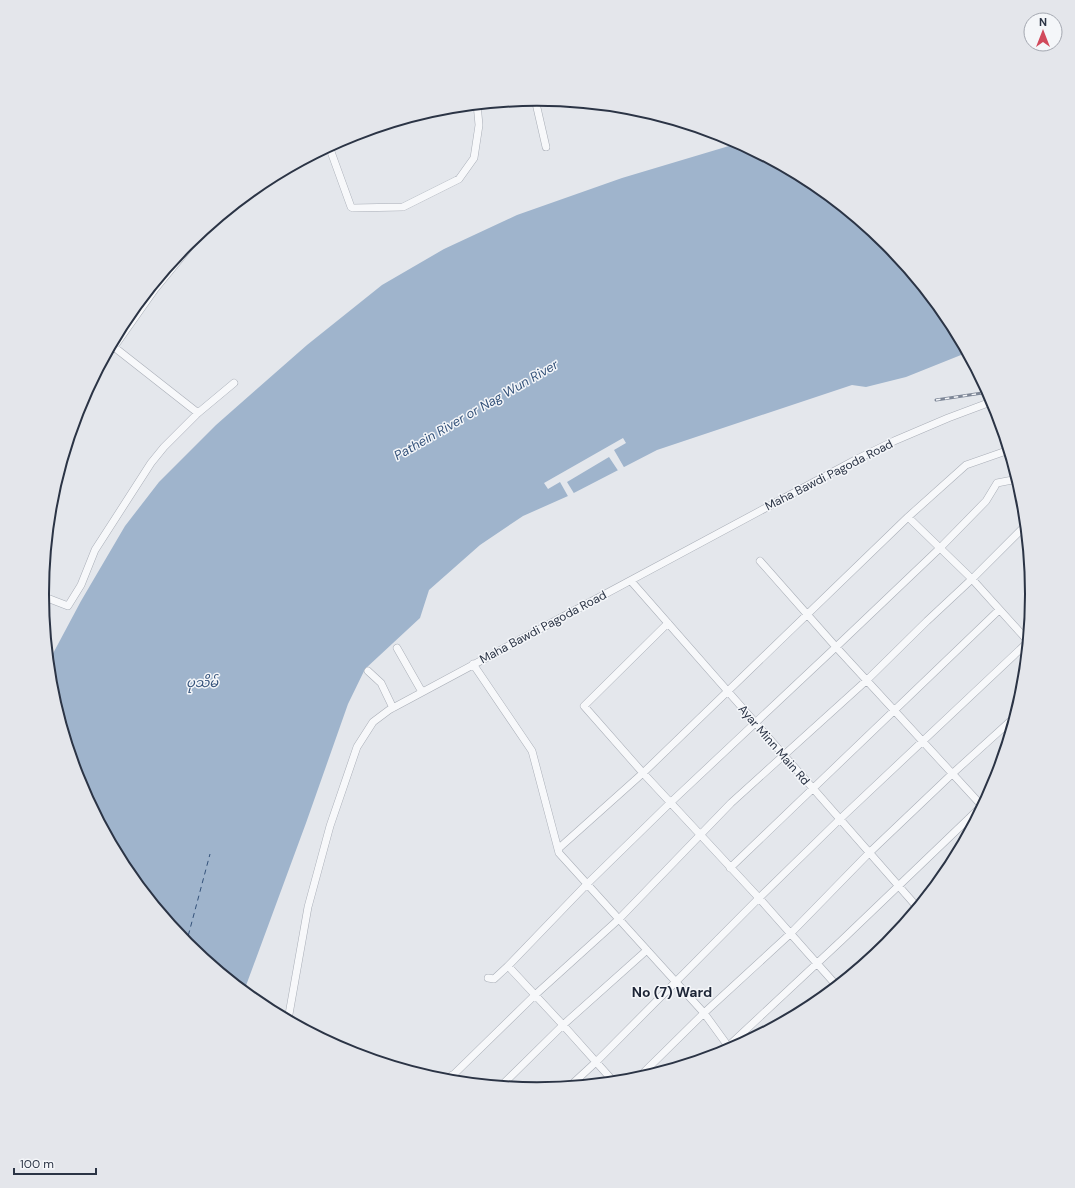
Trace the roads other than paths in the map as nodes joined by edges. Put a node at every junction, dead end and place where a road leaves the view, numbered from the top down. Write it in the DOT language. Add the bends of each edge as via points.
graph roads {
  1 [pos="537,106"];
  2 [pos="478,110"];
  3 [pos="546,148"];
  4 [pos="331,152"];
  5 [pos="115,348"];
  6 [pos="234,383"];
  7 [pos="987,403"];
  8 [pos="198,413"];
  9 [pos="1004,452"];
  10 [pos="1012,480"];
  11 [pos="908,517"];
  12 [pos="1022,528"];
  13 [pos="940,548"];
  14 [pos="760,561"];
  15 [pos="972,579"];
  16 [pos="631,581"];
  17 [pos="49,599"];
  18 [pos="999,610"];
  19 [pos="807,614"];
  20 [pos="668,624"];
  21 [pos="1024,637"];
  22 [pos="1023,646"];
  23 [pos="836,647"];
  24 [pos="396,648"];
  25 [pos="473,664"];
  26 [pos="368,671"];
  27 [pos="867,680"];
  28 [pos="727,691"];
  29 [pos="422,692"];
  30 [pos="393,708"];
  31 [pos="895,711"];
  32 [pos="755,723"];
  33 [pos="1008,723"];
  34 [pos="922,741"];
  35 [pos="784,755"];
  36 [pos="643,773"];
  37 [pos="952,774"];
  38 [pos="813,789"];
  39 [pos="980,802"];
  40 [pos="670,803"];
  41 [pos="974,813"];
  42 [pos="840,819"];
  43 [pos="699,836"];
  44 [pos="558,849"];
  45 [pos="869,853"];
  46 [pos="730,868"];
  47 [pos="588,884"];
  48 [pos="898,886"];
  49 [pos="759,898"];
  50 [pos="914,904"];
  51 [pos="619,919"];
  52 [pos="790,934"];
  53 [pos="647,950"];
  54 [pos="816,964"];
  55 [pos="508,966"];
  56 [pos="488,978"];
  57 [pos="676,982"];
  58 [pos="834,983"];
  59 [pos="535,995"];
  60 [pos="704,1013"];
  61 [pos="289,1014"];
  62 [pos="563,1025"];
  63 [pos="740,1038"];
  64 [pos="727,1044"];
  65 [pos="596,1062"];
  66 [pos="646,1070"];
  67 [pos="453,1075"];
  68 [pos="609,1077"];
  69 [pos="576,1080"];
  70 [pos="506,1081"];
  1 -- 3 [label="street"];
  2 -- 4 [label="street" via="479,125 474,158 459,179 403,207 351,207"];
  5 -- 8 [label="street"];
  6 -- 8 [label="street"];
  7 -- 16 [label="street, Maha Bawdi Pagoda Road" via="877,449"];
  8 -- 17 [label="street" via="151,463 95,550 68,606"];
  9 -- 11 [label="street" via="966,465"];
  10 -- 13 [label="street" via="997,483 986,501"];
  11 -- 13 [label="street"];
  11 -- 19 [label="street"];
  12 -- 15 [label="street"];
  13 -- 15 [label="street"];
  13 -- 23 [label="street"];
  14 -- 19 [label="street"];
  15 -- 18 [label="street"];
  15 -- 27 [label="street"];
  16 -- 20 [label="street, Ayar Minn Main Rd"];
  16 -- 25 [label="street, Maha Bawdi Pagoda Road"];
  18 -- 21 [label="street"];
  18 -- 31 [label="street"];
  19 -- 23 [label="street"];
  19 -- 28 [label="street"];
  20 -- 28 [label="street, Ayar Minn Main Rd"];
  20 -- 36 [label="street" via="584,706"];
  22 -- 34 [label="street"];
  23 -- 27 [label="street"];
  23 -- 32 [label="street"];
  24 -- 29 [label="street"];
  25 -- 29 [label="street, Maha Bawdi Pagoda Road"];
  25 -- 44 [label="street" via="532,751"];
  26 -- 30 [label="street" via="381,683"];
  27 -- 31 [label="street"];
  27 -- 35 [label="street"];
  28 -- 32 [label="street, Ayar Minn Main Rd"];
  28 -- 36 [label="street"];
  29 -- 30 [label="street, Maha Bawdi Pagoda Road"];
  30 -- 61 [label="street, Maha Bawdi Pagoda Road" via="373,722 356,747 330,826 308,907"];
  31 -- 34 [label="street"];
  31 -- 38 [label="street"];
  32 -- 35 [label="street, Ayar Minn Main Rd"];
  32 -- 40 [label="street"];
  33 -- 37 [label="street"];
  34 -- 37 [label="street"];
  34 -- 42 [label="street"];
  35 -- 38 [label="street, Ayar Minn Main Rd"];
  35 -- 43 [label="street"];
  36 -- 40 [label="street"];
  36 -- 44 [label="street"];
  37 -- 39 [label="street"];
  37 -- 45 [label="street"];
  38 -- 42 [label="street, Ayar Minn Main Rd"];
  38 -- 46 [label="street"];
  40 -- 43 [label="street"];
  40 -- 47 [label="street"];
  41 -- 48 [label="street"];
  42 -- 45 [label="street, Ayar Minn Main Rd"];
  42 -- 49 [label="street"];
  43 -- 46 [label="street"];
  43 -- 51 [label="street"];
  44 -- 47 [label="street"];
  45 -- 48 [label="street, Ayar Minn Main Rd"];
  45 -- 52 [label="street"];
  46 -- 49 [label="street"];
  47 -- 51 [label="street"];
  47 -- 55 [label="street"];
  48 -- 50 [label="street, Ayar Minn Main Rd"];
  48 -- 54 [label="street"];
  49 -- 52 [label="street"];
  49 -- 57 [label="street"];
  51 -- 53 [label="street"];
  51 -- 59 [label="street"];
  52 -- 54 [label="street"];
  52 -- 60 [label="street"];
  53 -- 57 [label="street"];
  53 -- 62 [label="street"];
  54 -- 58 [label="street"];
  54 -- 63 [label="street"];
  55 -- 56 [label="street" via="494,979"];
  55 -- 59 [label="street"];
  57 -- 60 [label="street"];
  57 -- 65 [label="street"];
  59 -- 62 [label="street"];
  59 -- 67 [label="street"];
  60 -- 64 [label="street"];
  60 -- 66 [label="street"];
  62 -- 65 [label="street"];
  62 -- 70 [label="street"];
  65 -- 68 [label="street"];
  65 -- 69 [label="street"];
}
